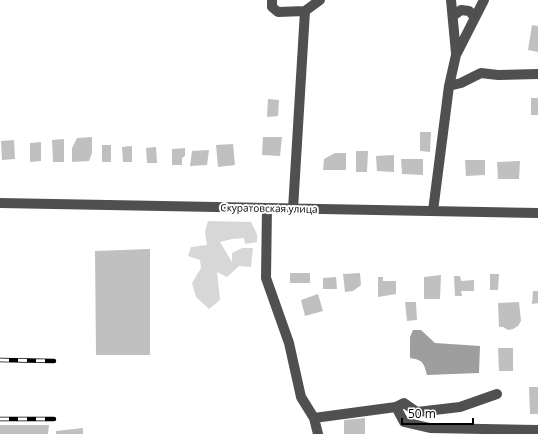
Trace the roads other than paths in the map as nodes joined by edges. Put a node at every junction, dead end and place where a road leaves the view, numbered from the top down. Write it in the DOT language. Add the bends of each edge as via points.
graph roads {
  1 [pos="272,0"];
  2 [pos="320,0"];
  3 [pos="451,0"];
  4 [pos="484,0"];
  5 [pos="305,11"];
  6 [pos="453,16"];
  7 [pos="474,17"];
  8 [pos="456,55"];
  9 [pos="538,74"];
  10 [pos="449,86"];
  11 [pos="0,204"];
  12 [pos="267,208"];
  13 [pos="293,209"];
  14 [pos="433,211"];
  15 [pos="538,213"];
  16 [pos="497,394"];
  17 [pos="396,407"];
  18 [pos="314,418"];
  19 [pos="538,430"];
  20 [pos="318,434"];
  1 -- 5 [label="street" via="272,7 278,12"];
  2 -- 5 [label="street"];
  3 -- 6 [label="street"];
  4 -- 7 [label="street"];
  5 -- 13 [label="street"];
  6 -- 7 [label="street" via="461,10 469,11"];
  6 -- 8 [label="street"];
  7 -- 8 [label="street"];
  8 -- 10 [label="street"];
  9 -- 10 [label="street" via="481,73"];
  10 -- 14 [label="street"];
  11 -- 12 [label="street, Скуратовская улица"];
  12 -- 13 [label="street, Скуратовская улица"];
  12 -- 18 [label="street" via="266,278 289,343 301,397"];
  13 -- 14 [label="street, Скуратовская улица"];
  14 -- 15 [label="street, Скуратовская улица"];
  16 -- 17 [label="street" via="460,407 417,412 404,403"];
  17 -- 18 [label="street"];
  17 -- 19 [label="street" via="404,422 430,428"];
  18 -- 20 [label="street"];
}
